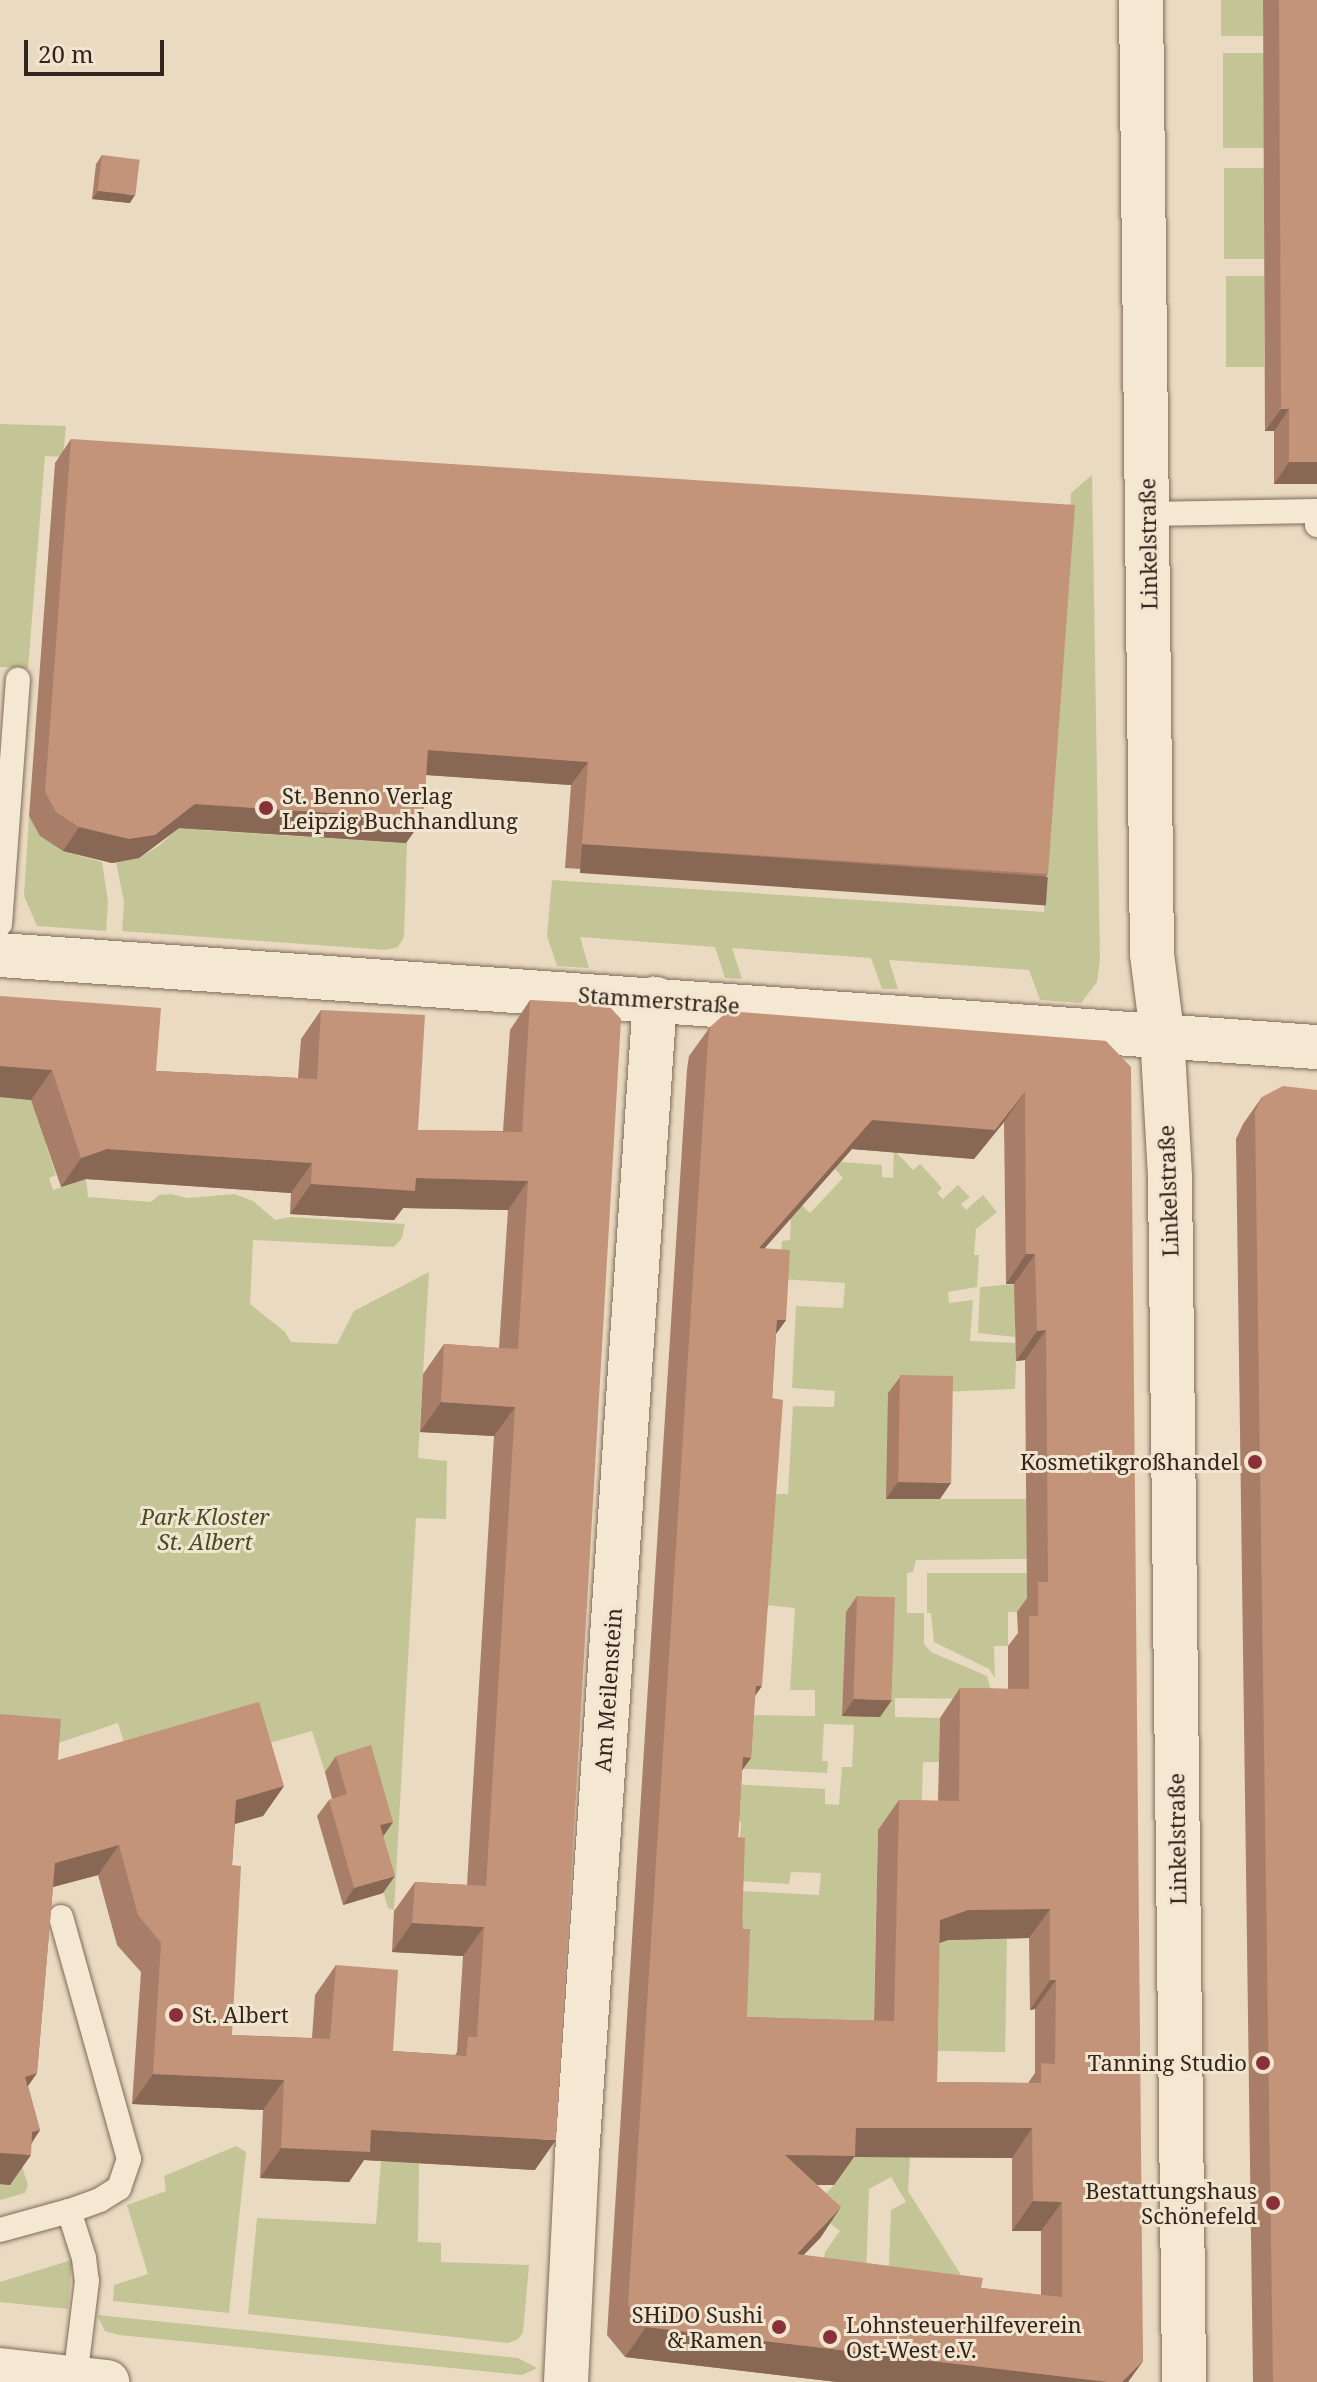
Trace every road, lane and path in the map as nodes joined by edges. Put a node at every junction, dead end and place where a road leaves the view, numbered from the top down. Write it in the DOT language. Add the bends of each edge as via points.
graph roads {
  1 [pos="1141,0"];
  2 [pos="1147,514"];
  3 [pos="1317,525"];
  4 [pos="18,680"];
  5 [pos="0,924"];
  6 [pos="0,955"];
  7 [pos="655,999"];
  8 [pos="1162,1033"];
  9 [pos="1317,1047"];
  10 [pos="61,1917"];
  11 [pos="69,2211"];
  12 [pos="0,2230"];
  13 [pos="0,2370"];
  14 [pos="91,2380"];
  15 [pos="566,2382"];
  16 [pos="1184,2382"];
  1 -- 2 [label="street, Linkelstraße"];
  2 -- 3 [label="lane" via="1317,511"];
  2 -- 8 [label="street, Linkelstraße" via="1152,954"];
  4 -- 5 [label="lane"];
  6 -- 7 [label="street, Stammerstraße"];
  7 -- 8 [label="street, Stammerstraße"];
  7 -- 15 [label="street, Am Meilenstein"];
  8 -- 9 [label="street, Stammerstraße"];
  8 -- 16 [label="street, Linkelstraße" via="1170,1178"];
  10 -- 11 [label="lane" via="129,2159 119,2188"];
  11 -- 12 [label="lane"];
  11 -- 14 [label="lane" via="87,2281"];
  13 -- 14 [label="street"];
}
